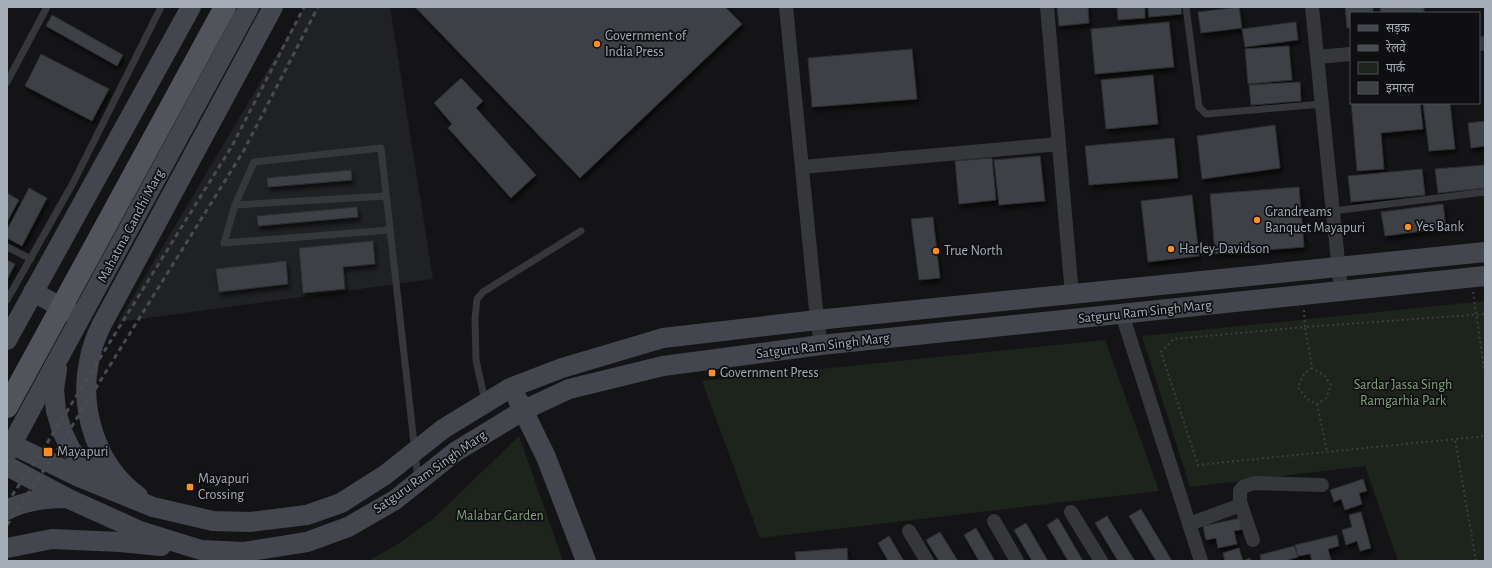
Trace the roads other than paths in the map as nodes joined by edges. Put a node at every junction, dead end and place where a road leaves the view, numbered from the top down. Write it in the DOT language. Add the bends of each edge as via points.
graph roads {
  1 [pos="47,7"];
  2 [pos="160,7"];
  3 [pos="191,7"];
  4 [pos="214,7"];
  5 [pos="225,7"];
  6 [pos="249,7"];
  7 [pos="273,7"];
  8 [pos="786,7"];
  9 [pos="1047,7"];
  10 [pos="1186,7"];
  11 [pos="1312,7"];
  12 [pos="1350,54"];
  13 [pos="1318,57"];
  14 [pos="7,82"];
  15 [pos="1322,104"];
  16 [pos="1059,144"];
  17 [pos="802,167"];
  18 [pos="1485,192"];
  19 [pos="386,196"];
  20 [pos="235,205"];
  21 [pos="1333,211"];
  22 [pos="390,230"];
  23 [pos="581,231"];
  24 [pos="7,247"];
  25 [pos="1485,252"];
  26 [pos="31,258"];
  27 [pos="1339,268"];
  28 [pos="1478,277"];
  29 [pos="1340,291"];
  30 [pos="34,292"];
  31 [pos="1072,295"];
  32 [pos="7,300"];
  33 [pos="1122,314"];
  34 [pos="83,315"];
  35 [pos="817,320"];
  36 [pos="96,339"];
  37 [pos="7,340"];
  38 [pos="821,345"];
  39 [pos="62,353"];
  40 [pos="7,385"];
  41 [pos="510,388"];
  42 [pos="485,403"];
  43 [pos="7,407"];
  44 [pos="524,410"];
  45 [pos="9,446"];
  46 [pos="415,452"];
  47 [pos="7,466"];
  48 [pos="419,481"];
  49 [pos="1322,485"];
  50 [pos="109,489"];
  51 [pos="67,498"];
  52 [pos="1241,506"];
  53 [pos="153,507"];
  54 [pos="7,510"];
  55 [pos="1071,512"];
  56 [pos="994,521"];
  57 [pos="1189,524"];
  58 [pos="909,531"];
  59 [pos="1253,540"];
  60 [pos="7,548"];
  61 [pos="201,550"];
  62 [pos="586,561"];
  63 [pos="927,561"];
  64 [pos="1017,561"];
  65 [pos="1101,561"];
  66 [pos="1201,561"];
  1 -- 14 [label="lane"];
  2 -- 26 [label="lane" via="73,183"];
  3 -- 30 [label="main road"];
  4 -- 40 [label="main road"];
  5 -- 43 [label="main road, Mahatma Gandhi Marg, bridge"];
  6 -- 34 [label="main road, Mahatma Gandhi Marg"];
  7 -- 36 [label="main road"];
  8 -- 17 [label="street"];
  9 -- 16 [label="street"];
  10 -- 15 [label="lane" via="1199,107 1206,114"];
  11 -- 13 [label="street"];
  12 -- 13 [label="street"];
  13 -- 15 [label="street"];
  15 -- 21 [label="street"];
  16 -- 17 [label="street"];
  16 -- 31 [label="street"];
  17 -- 35 [label="street"];
  18 -- 21 [label="lane"];
  19 -- 20 [label="lane"];
  19 -- 20 [label="lane" via="381,148 254,162"];
  19 -- 22 [label="lane"];
  20 -- 22 [label="lane" via="224,243"];
  21 -- 27 [label="street"];
  22 -- 46 [label="lane"];
  23 -- 42 [label="lane" via="484,292 477,299 476,360"];
  24 -- 26 [label="lane"];
  25 -- 27 [label="main road, Satguru Ram Singh Marg"];
  26 -- 32 [label="lane"];
  27 -- 29 [label="street"];
  27 -- 31 [label="main road, Satguru Ram Singh Marg"];
  28 -- 29 [label="main road, Satguru Ram Singh Marg"];
  29 -- 33 [label="main road, Satguru Ram Singh Marg"];
  30 -- 34 [label="main road"];
  30 -- 37 [label="main road"];
  31 -- 35 [label="main road, Satguru Ram Singh Marg"];
  33 -- 38 [label="main road, Satguru Ram Singh Marg"];
  33 -- 57 [label="street"];
  34 -- 39 [label="main road, Mahatma Gandhi Marg"];
  35 -- 38 [label="street"];
  35 -- 41 [label="main road, Satguru Ram Singh Marg" via="663,338 562,368"];
  36 -- 39 [label="main road"];
  36 -- 53 [label="main road" via="89,362 86,386 87,410 93,433 116,475 133,493"];
  38 -- 44 [label="main road, Satguru Ram Singh Marg" via="663,366 569,390"];
  39 -- 45 [label="main road, Mahatma Gandhi Marg"];
  39 -- 50 [label="main road" via="54,390 62,431 70,450"];
  41 -- 42 [label="main road, Satguru Ram Singh Marg"];
  41 -- 44 [label="main road"];
  42 -- 46 [label="main road, Satguru Ram Singh Marg" via="443,429"];
  44 -- 48 [label="main road, Satguru Ram Singh Marg" via="455,452"];
  44 -- 62 [label="main road" via="546,457"];
  45 -- 50 [label="main road, Satguru Ram Singh Marg"];
  46 -- 48 [label="lane"];
  46 -- 53 [label="main road, Satguru Ram Singh Marg" via="341,503 307,514 250,522 213,521"];
  47 -- 51 [label="main road, Satguru Ram Singh Marg"];
  48 -- 61 [label="main road, Satguru Ram Singh Marg" via="395,500 348,527 307,542 244,552"];
  49 -- 52 [label="street" via="1248,484 1240,491"];
  50 -- 53 [label="main road, Satguru Ram Singh Marg"];
  51 -- 54 [label="main road" via="33,501"];
  51 -- 61 [label="main road, Satguru Ram Singh Marg" via="140,531"];
  52 -- 57 [label="street"];
  52 -- 59 [label="street"];
  55 -- 65 [label="street"];
  56 -- 64 [label="street"];
  57 -- 66 [label="street"];
  58 -- 63 [label="street"];
  60 -- 61 [label="main road" via="52,539 120,542"];
}
